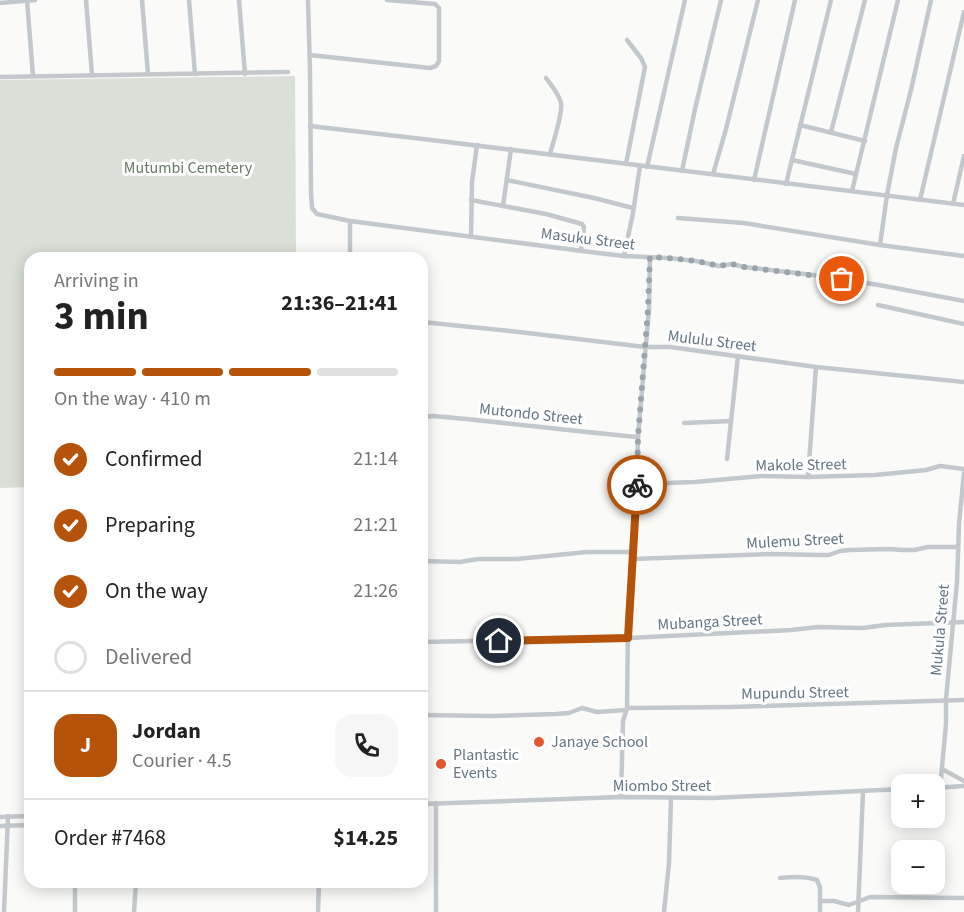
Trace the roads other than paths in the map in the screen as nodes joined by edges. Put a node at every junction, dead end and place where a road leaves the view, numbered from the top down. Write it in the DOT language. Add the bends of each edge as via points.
graph roads {
  1 [pos="27,0"];
  2 [pos="35,0"];
  3 [pos="86,0"];
  4 [pos="142,0"];
  5 [pos="189,0"];
  6 [pos="239,0"];
  7 [pos="308,0"];
  8 [pos="387,0"];
  9 [pos="685,0"];
  10 [pos="721,0"];
  11 [pos="758,0"];
  12 [pos="795,0"];
  13 [pos="831,0"];
  14 [pos="865,0"];
  15 [pos="898,0"];
  16 [pos="931,0"];
  17 [pos="0,3"];
  18 [pos="964,12"];
  19 [pos="627,40"];
  20 [pos="310,56"];
  21 [pos="288,72"];
  22 [pos="148,74"];
  23 [pos="195,74"];
  24 [pos="245,74"];
  25 [pos="92,75"];
  26 [pos="0,76"];
  27 [pos="33,76"];
  28 [pos="546,78"];
  29 [pos="801,125"];
  30 [pos="310,126"];
  31 [pos="831,132"];
  32 [pos="865,141"];
  33 [pos="477,145"];
  34 [pos="511,150"];
  35 [pos="550,154"];
  36 [pos="964,156"];
  37 [pos="792,160"];
  38 [pos="626,164"];
  39 [pos="640,166"];
  40 [pos="647,167"];
  41 [pos="682,171"];
  42 [pos="713,174"];
  43 [pos="856,174"];
  44 [pos="507,180"];
  45 [pos="754,180"];
  46 [pos="786,184"];
  47 [pos="852,191"];
  48 [pos="887,195"];
  49 [pos="471,200"];
  50 [pos="920,200"];
  51 [pos="953,204"];
  52 [pos="964,205"];
  53 [pos="503,206"];
  54 [pos="633,208"];
  55 [pos="678,218"];
  56 [pos="350,221"];
  57 [pos="471,237"];
  58 [pos="880,245"];
  59 [pos="581,250"];
  60 [pos="350,252"];
  61 [pos="624,256"];
  62 [pos="964,256"];
  63 [pos="650,257"];
  64 [pos="964,301"];
  65 [pos="878,305"];
  66 [pos="428,323"];
  67 [pos="964,324"];
  68 [pos="645,347"];
  69 [pos="738,356"];
  70 [pos="816,367"];
  71 [pos="964,382"];
  72 [pos="428,416"];
  73 [pos="731,421"];
  74 [pos="684,423"];
  75 [pos="638,437"];
  76 [pos="726,459"];
  77 [pos="964,473"];
  78 [pos="808,477"];
  79 [pos="637,484"];
  80 [pos="961,525"];
  81 [pos="957,547"];
  82 [pos="634,552"];
  83 [pos="957,555"];
  84 [pos="964,558"];
  85 [pos="633,559"];
  86 [pos="428,561"];
  87 [pos="953,622"];
  88 [pos="964,622"];
  89 [pos="628,638"];
  90 [pos="428,642"];
  91 [pos="946,699"];
  92 [pos="964,699"];
  93 [pos="627,709"];
  94 [pos="428,715"];
  95 [pos="942,769"];
  96 [pos="941,774"];
  97 [pos="964,781"];
  98 [pos="964,786"];
  99 [pos="945,787"];
  100 [pos="891,790"];
  101 [pos="863,791"];
  102 [pos="621,797"];
  103 [pos="671,798"];
  104 [pos="436,803"];
  105 [pos="428,804"];
  106 [pos="8,816"];
  107 [pos="24,816"];
  108 [pos="0,817"];
  109 [pos="24,825"];
  110 [pos="0,826"];
  111 [pos="8,826"];
  112 [pos="780,878"];
  113 [pos="75,888"];
  114 [pos="136,888"];
  115 [pos="319,888"];
  116 [pos="964,898"];
  117 [pos="820,901"];
  118 [pos="859,901"];
  119 [pos="4,912"];
  120 [pos="75,912"];
  121 [pos="134,912"];
  122 [pos="318,912"];
  123 [pos="436,912"];
  124 [pos="664,912"];
  125 [pos="820,912"];
  126 [pos="858,912"];
  1 -- 2 [label="street"];
  1 -- 17 [label="street"];
  1 -- 27 [label="street"];
  3 -- 25 [label="street"];
  4 -- 22 [label="street"];
  5 -- 23 [label="street"];
  6 -- 24 [label="street"];
  7 -- 20 [label="street"];
  8 -- 20 [label="street" via="438,5 436,66"];
  9 -- 40 [label="street"];
  10 -- 41 [label="street"];
  11 -- 42 [label="street"];
  12 -- 45 [label="street"];
  13 -- 29 [label="street"];
  14 -- 31 [label="street"];
  15 -- 32 [label="street"];
  16 -- 48 [label="street"];
  18 -- 50 [label="street"];
  19 -- 38 [label="street" via="645,67"];
  20 -- 30 [label="street"];
  21 -- 24 [label="street"];
  22 -- 23 [label="street"];
  22 -- 25 [label="street"];
  23 -- 24 [label="street"];
  25 -- 27 [label="street"];
  26 -- 27 [label="street"];
  28 -- 35 [label="street" via="561,103"];
  29 -- 31 [label="street"];
  29 -- 37 [label="street"];
  30 -- 33 [label="street"];
  30 -- 56 [label="street, Masuku Street" via="312,208 316,214"];
  31 -- 32 [label="street"];
  32 -- 43 [label="street"];
  33 -- 34 [label="street"];
  33 -- 49 [label="street"];
  34 -- 35 [label="street"];
  34 -- 44 [label="street"];
  35 -- 38 [label="street"];
  36 -- 51 [label="street"];
  37 -- 43 [label="street"];
  37 -- 46 [label="street"];
  38 -- 39 [label="street"];
  39 -- 40 [label="street"];
  39 -- 54 [label="street"];
  40 -- 41 [label="street"];
  41 -- 42 [label="street"];
  42 -- 45 [label="street"];
  43 -- 47 [label="street"];
  44 -- 53 [label="street"];
  44 -- 54 [label="street"];
  45 -- 46 [label="street"];
  46 -- 47 [label="street"];
  47 -- 48 [label="street"];
  48 -- 50 [label="street"];
  48 -- 58 [label="street"];
  49 -- 53 [label="street"];
  49 -- 57 [label="street"];
  50 -- 51 [label="street"];
  51 -- 52 [label="street"];
  53 -- 59 [label="street" via="582,224"];
  54 -- 61 [label="street"];
  55 -- 58 [label="street" via="744,223"];
  56 -- 57 [label="street, Masuku Street"];
  56 -- 60 [label="street"];
  57 -- 59 [label="street, Masuku Street"];
  58 -- 62 [label="street"];
  59 -- 61 [label="street, Masuku Street"];
  61 -- 63 [label="street, Masuku Street"];
  63 -- 64 [label="street, Masuku Street" via="813,275"];
  63 -- 68 [label="street"];
  65 -- 67 [label="street"];
  66 -- 68 [label="street, Mululu Street"];
  68 -- 69 [label="street, Mululu Street"];
  68 -- 75 [label="street"];
  69 -- 70 [label="street, Mululu Street"];
  69 -- 73 [label="street"];
  70 -- 71 [label="street, Mululu Street"];
  70 -- 78 [label="street"];
  72 -- 75 [label="street, Mutondo Street"];
  73 -- 74 [label="street"];
  73 -- 76 [label="street"];
  75 -- 79 [label="street"];
  77 -- 78 [label="street, Makole Street" via="940,466 874,476"];
  77 -- 80 [label="street, Mukula Street"];
  78 -- 79 [label="street, Makole Street"];
  79 -- 82 [label="street"];
  80 -- 81 [label="street, Mukula Street"];
  81 -- 83 [label="street, Mukula Street"];
  81 -- 85 [label="street, Mulemu Street" via="849,550 829,555"];
  82 -- 85 [label="street"];
  82 -- 86 [label="street"];
  83 -- 84 [label="street"];
  83 -- 87 [label="street, Mukula Street"];
  85 -- 89 [label="street"];
  87 -- 88 [label="street, Mubanga Street"];
  87 -- 89 [label="street, Mubanga Street"];
  87 -- 91 [label="street, Mukula Street"];
  89 -- 90 [label="street, Mubanga Street"];
  89 -- 93 [label="street"];
  91 -- 92 [label="street, Mupundu Street"];
  91 -- 93 [label="street, Mupundu Street"];
  91 -- 95 [label="street, Mukula Street"];
  93 -- 94 [label="street, Mupundu Street"];
  93 -- 102 [label="street" via="623,721"];
  95 -- 96 [label="street, Mukula Street"];
  95 -- 97 [label="street"];
  98 -- 99 [label="street"];
  100 -- 101 [label="street, Miombo Street"];
  101 -- 103 [label="street, Miombo Street"];
  101 -- 118 [label="street"];
  102 -- 103 [label="street, Miombo Street"];
  102 -- 104 [label="street, Miombo Street"];
  103 -- 124 [label="street"];
  104 -- 105 [label="street, Miombo Street"];
  104 -- 123 [label="street"];
  106 -- 107 [label="street"];
  106 -- 108 [label="street"];
  106 -- 111 [label="street"];
  109 -- 111 [label="street"];
  110 -- 111 [label="street"];
  111 -- 119 [label="street"];
  112 -- 117 [label="street" via="816,880"];
  113 -- 120 [label="street"];
  114 -- 121 [label="street"];
  115 -- 122 [label="street"];
  116 -- 118 [label="street" via="870,897"];
  117 -- 118 [label="street" via="849,905"];
  117 -- 125 [label="street"];
  118 -- 126 [label="street"];
}
